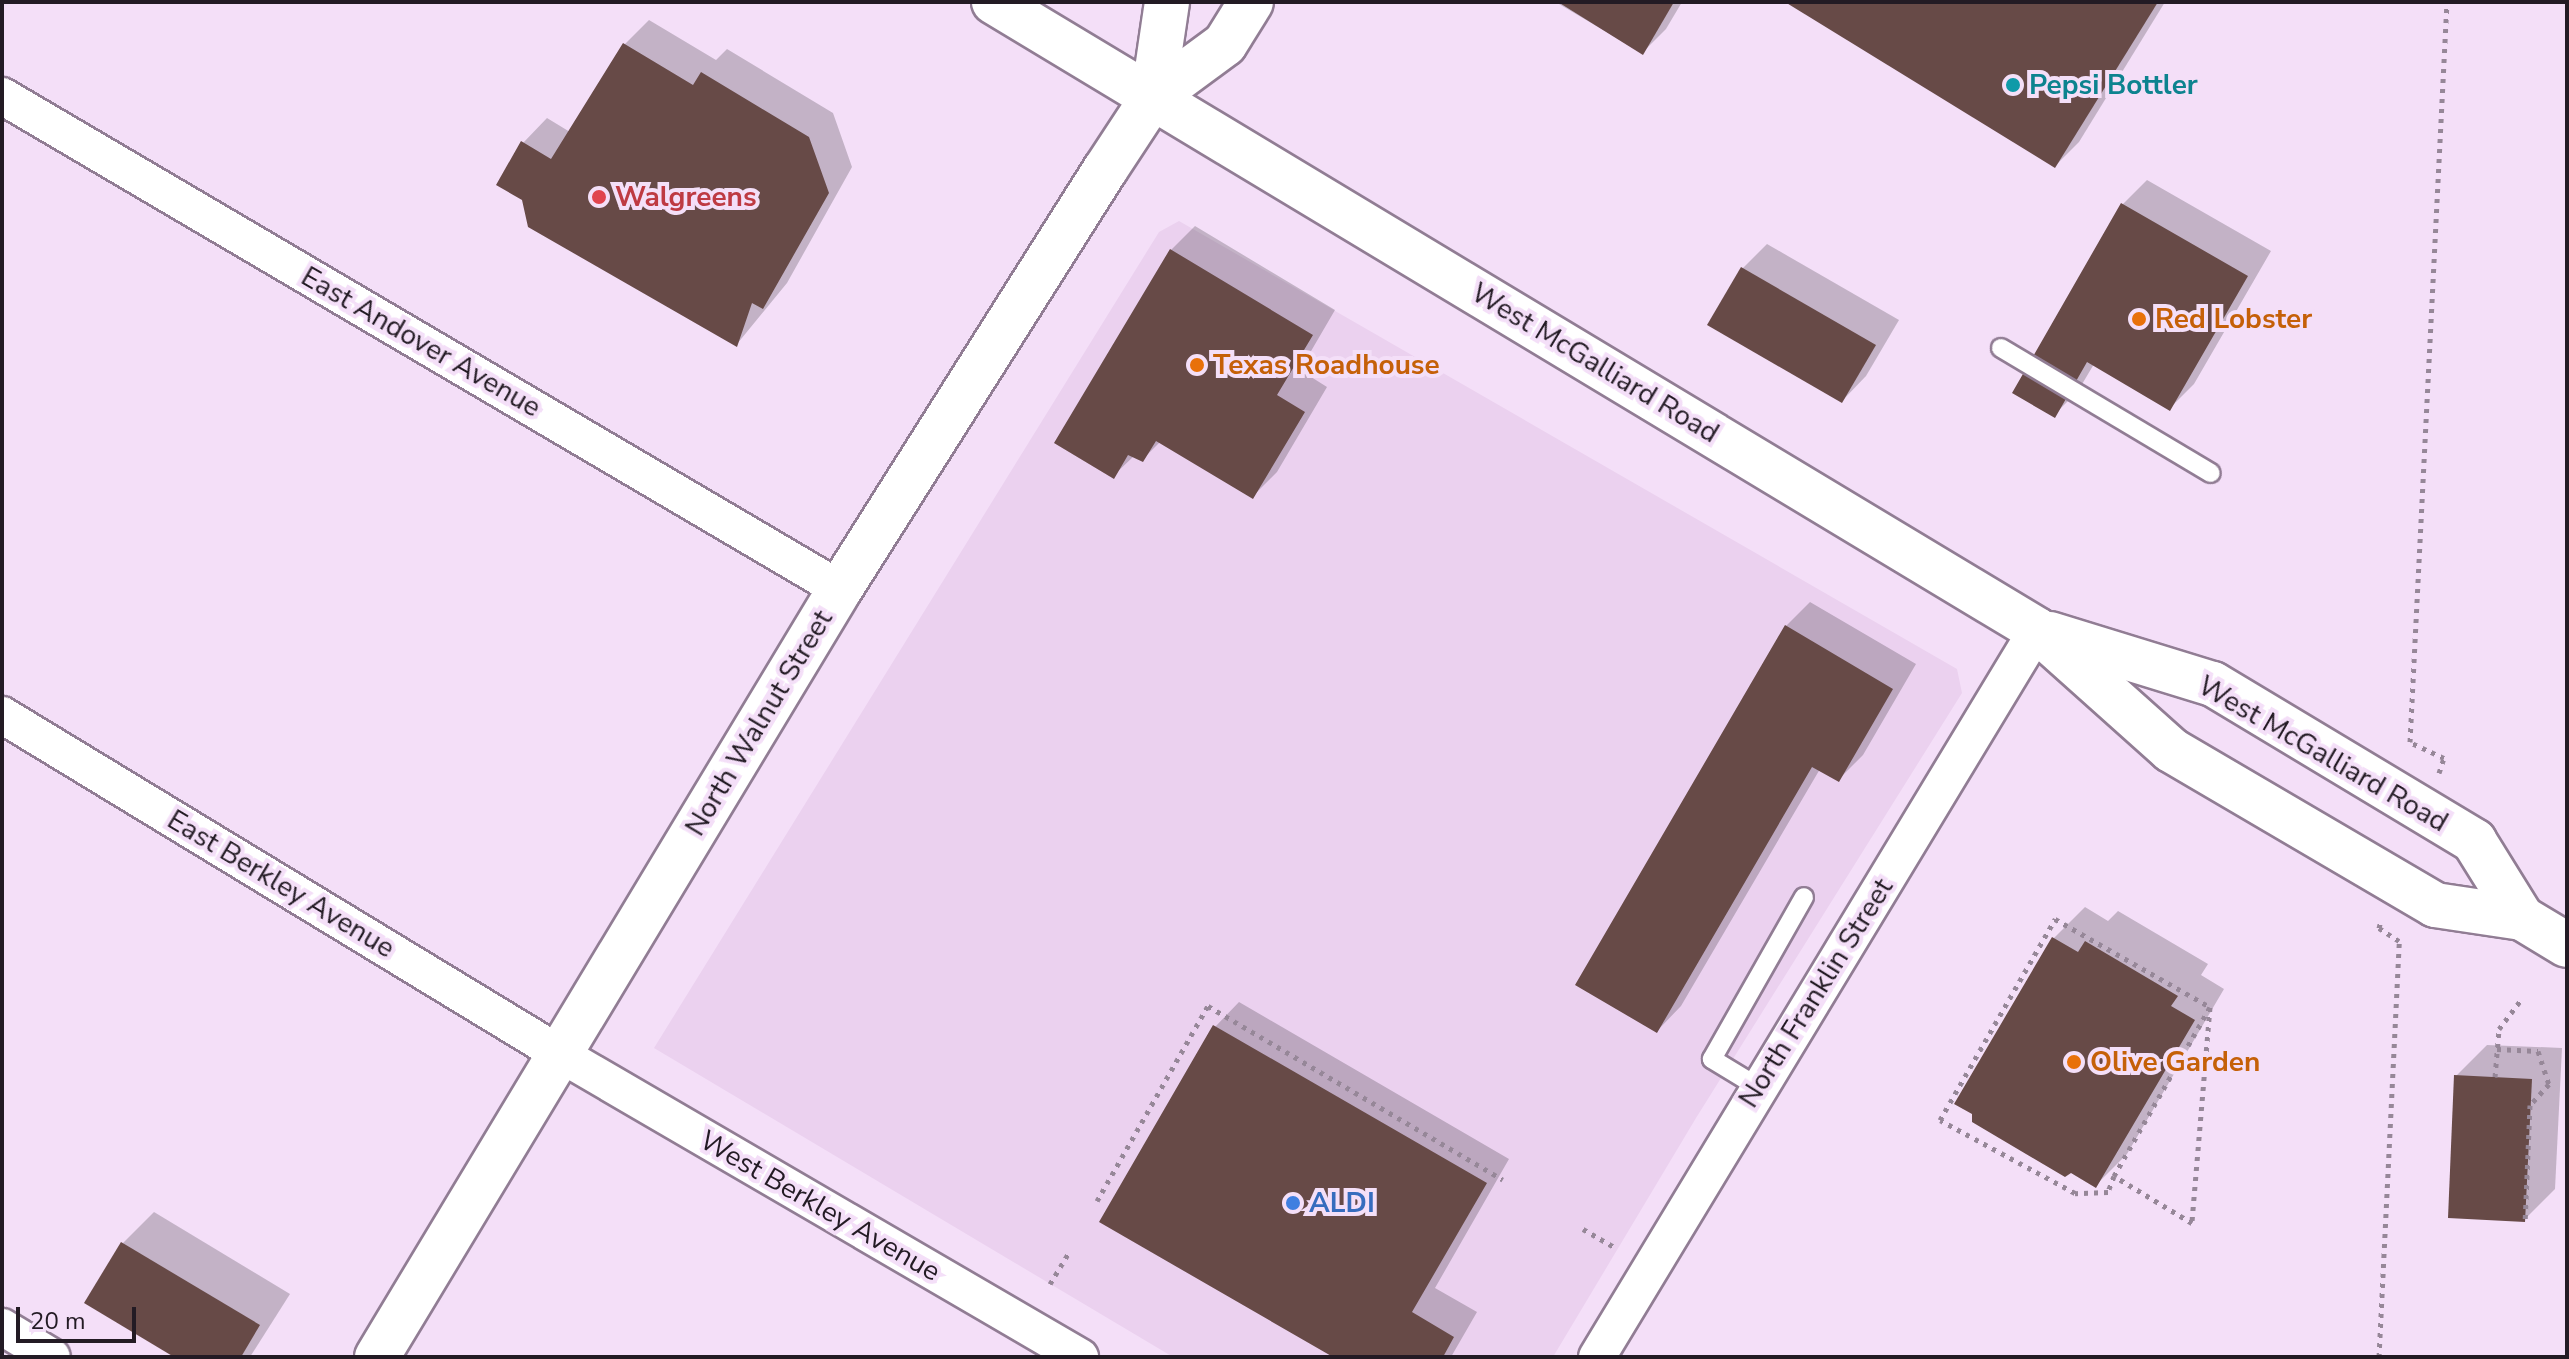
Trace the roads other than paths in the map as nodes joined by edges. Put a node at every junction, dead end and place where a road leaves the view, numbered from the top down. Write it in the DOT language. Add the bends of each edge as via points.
graph roads {
  1 [pos="994,2"];
  2 [pos="1167,2"];
  3 [pos="1251,2"];
  4 [pos="2,96"];
  5 [pos="1153,97"];
  6 [pos="2001,348"];
  7 [pos="2211,473"];
  8 [pos="840,589"];
  9 [pos="2037,630"];
  10 [pos="2,715"];
  11 [pos="1804,897"];
  12 [pos="2522,918"];
  13 [pos="2567,945"];
  14 [pos="560,1054"];
  15 [pos="1758,1087"];
  16 [pos="2,1327"];
  17 [pos="52,1357"];
  18 [pos="377,1357"];
  19 [pos="1080,1357"];
  20 [pos="1597,1357"];
  1 -- 5 [label="main road, West McGalliard Road"];
  2 -- 5 [label="main road, North Walnut Street"];
  3 -- 5 [label="main road, North Walnut Street" via="1225,44"];
  4 -- 8 [label="street, East Andover Avenue"];
  5 -- 8 [label="main road, North Walnut Street"];
  5 -- 9 [label="main road, West McGalliard Road"];
  6 -- 7 [label="lane"];
  8 -- 14 [label="main road, North Walnut Street"];
  9 -- 12 [label="main road, West McGalliard Road" via="2171,750 2435,905"];
  9 -- 12 [label="main road, West McGalliard Road" via="2213,684 2474,841"];
  9 -- 15 [label="street, North Franklin Street"];
  10 -- 14 [label="street, East Berkley Avenue"];
  11 -- 15 [label="lane" via="1712,1059"];
  12 -- 13 [label="main road, West McGalliard Road"];
  14 -- 18 [label="main road, North Walnut Street"];
  14 -- 19 [label="street, West Berkley Avenue"];
  15 -- 20 [label="street, North Franklin Street"];
  16 -- 17 [label="street"];
}
